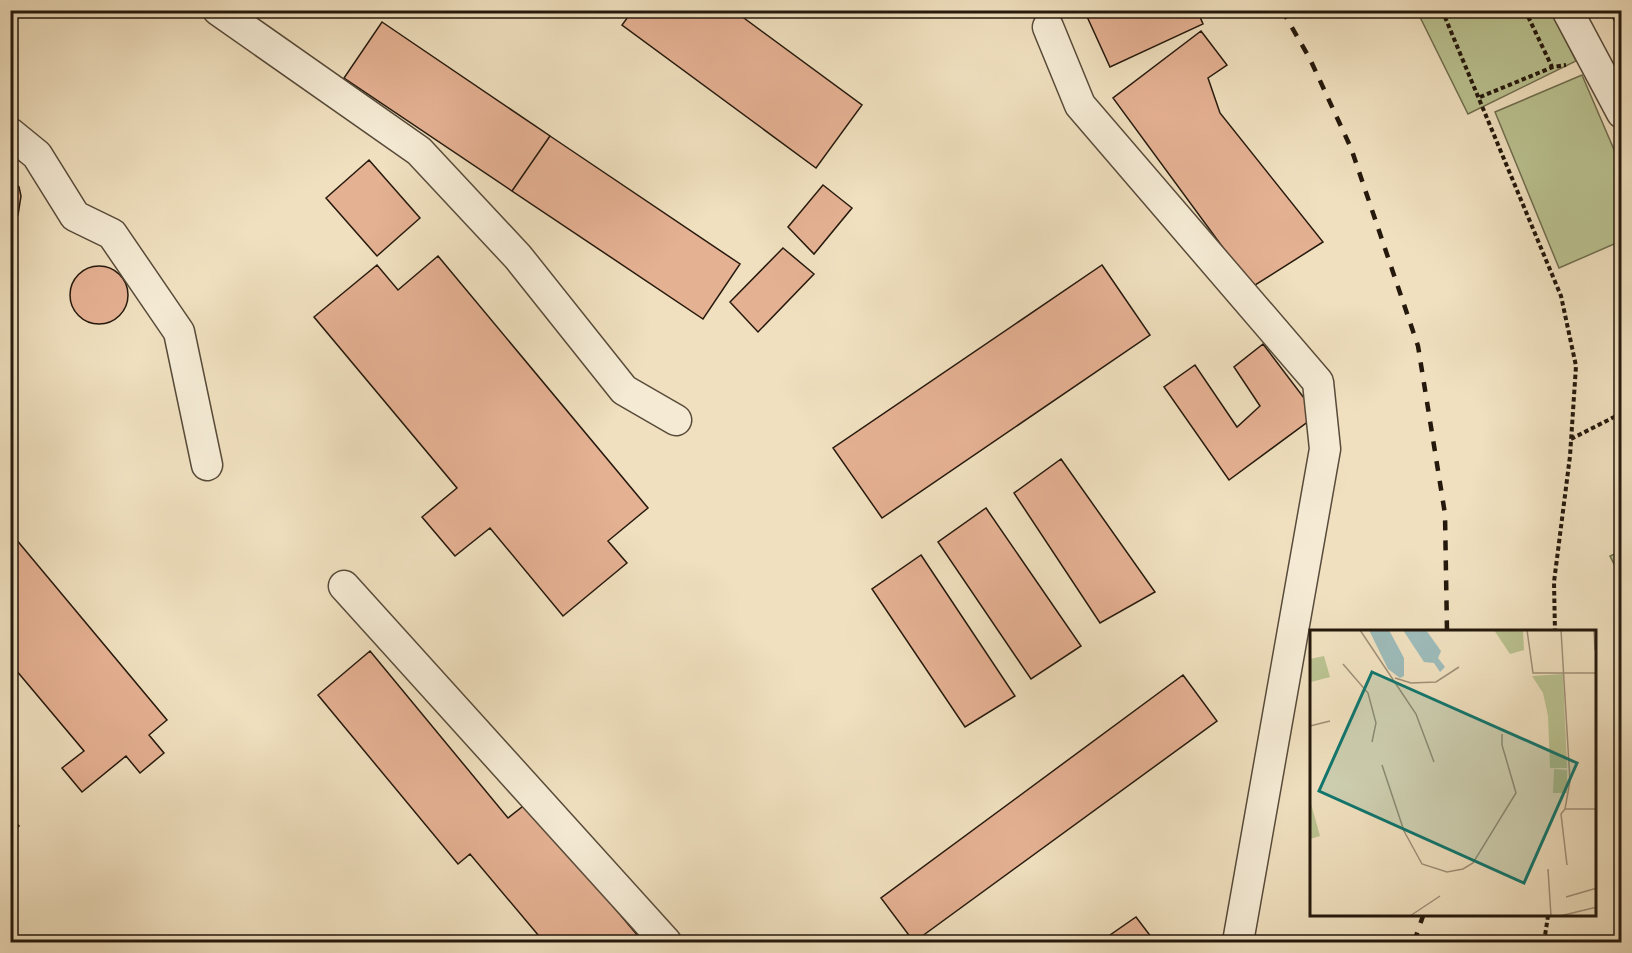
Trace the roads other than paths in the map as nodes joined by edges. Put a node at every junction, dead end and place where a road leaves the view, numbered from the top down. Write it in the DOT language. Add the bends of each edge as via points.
graph roads {
  1 [pos="218,10"];
  2 [pos="1567,10"];
  3 [pos="1048,27"];
  4 [pos="1622,113"];
  5 [pos="10,133"];
  6 [pos="676,420"];
  7 [pos="207,465"];
  8 [pos="344,586"];
  9 [pos="666,942"];
  10 [pos="1238,942"];
  1 -- 6 [label="street" via="419,151 518,257 624,390"];
  2 -- 4 [label="street"];
  3 -- 10 [label="street" via="1080,105 1318,382 1325,449"];
  5 -- 7 [label="street" via="36,155 75,216 112,234 179,332"];
  8 -- 9 [label="street"];
}
